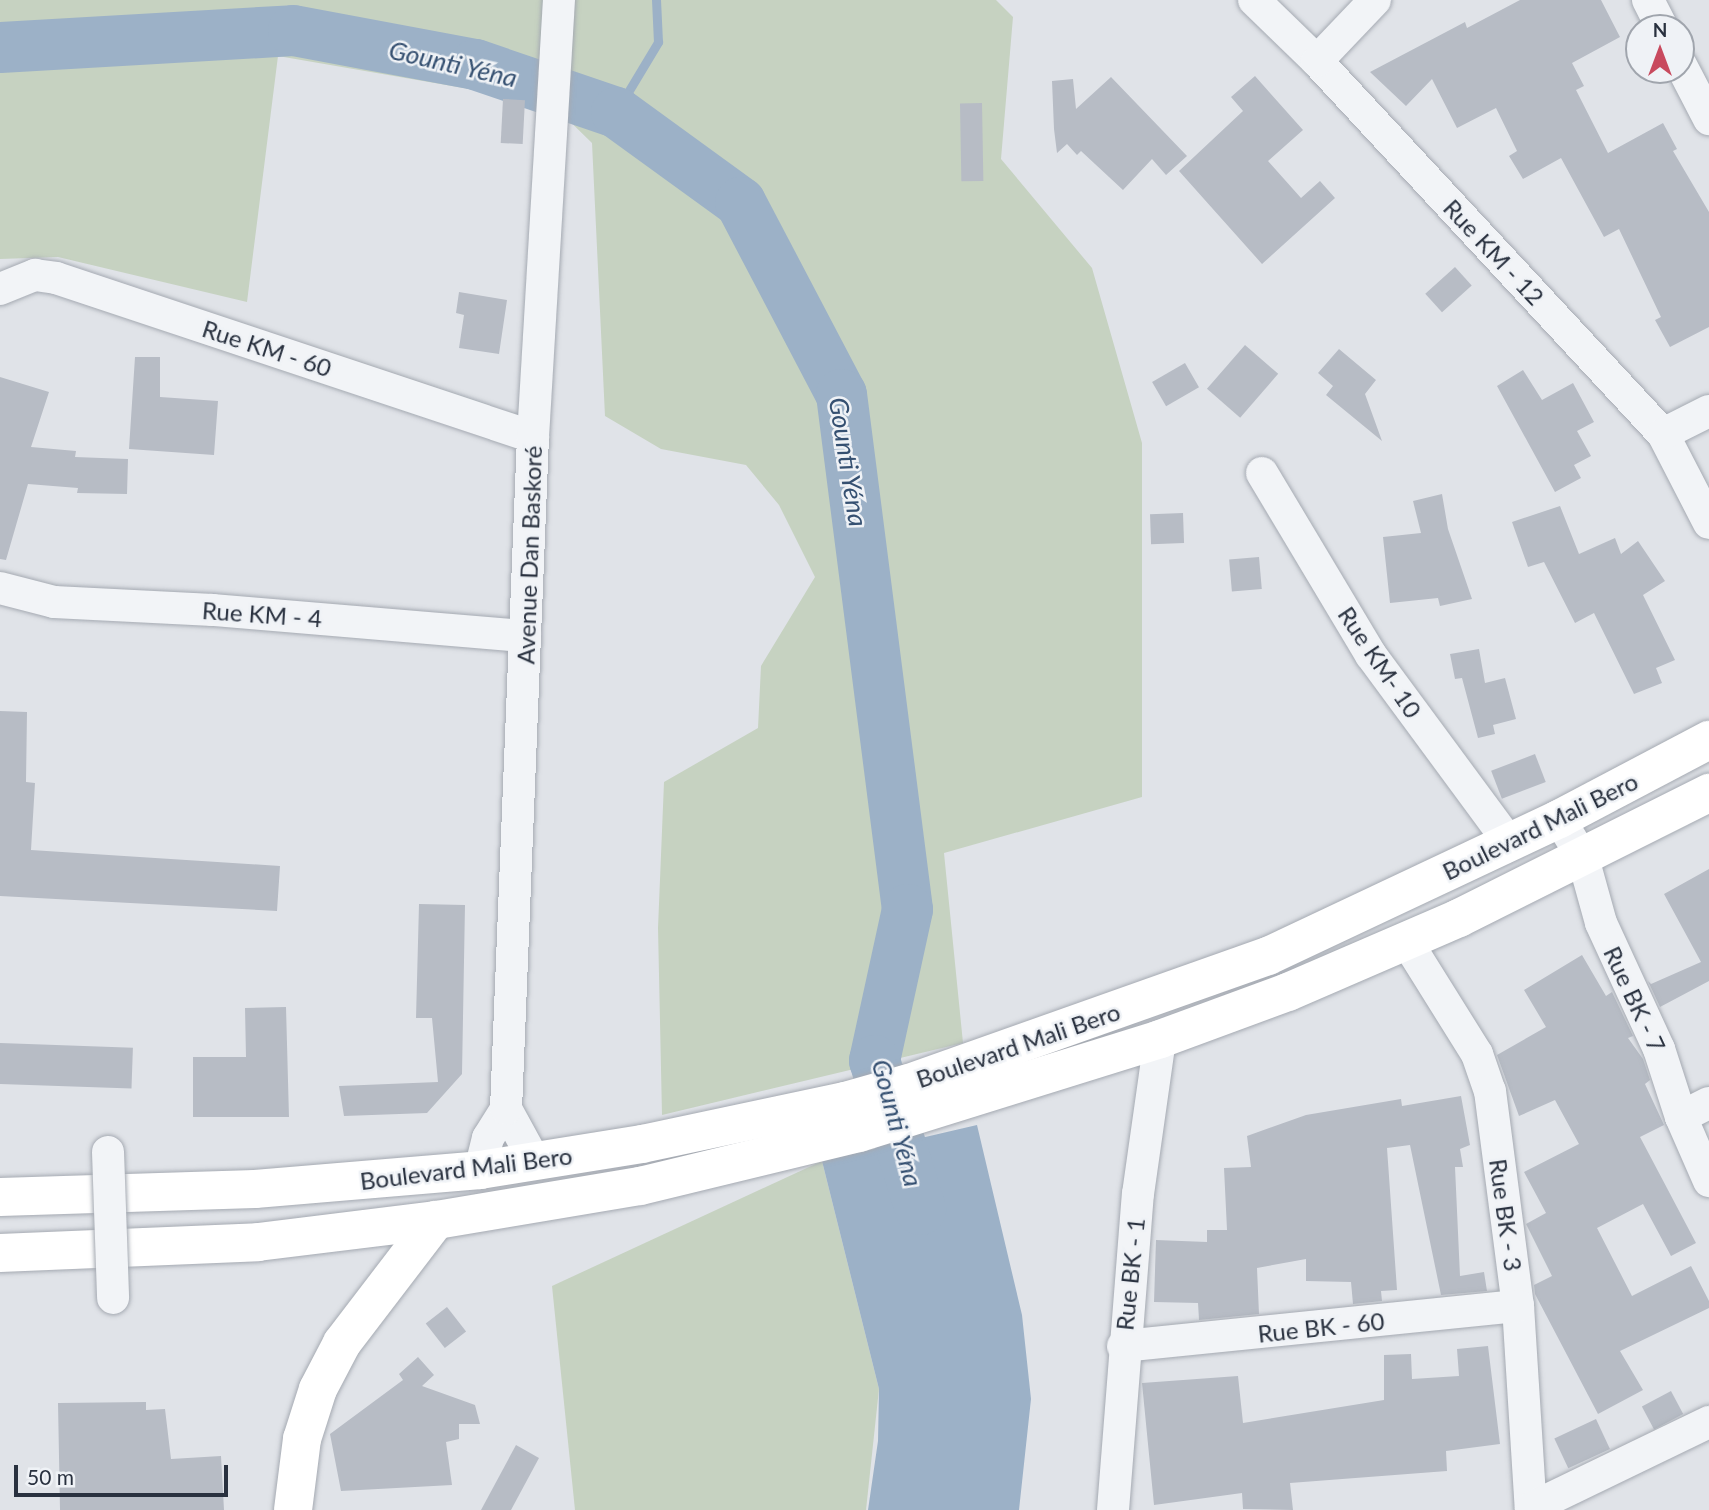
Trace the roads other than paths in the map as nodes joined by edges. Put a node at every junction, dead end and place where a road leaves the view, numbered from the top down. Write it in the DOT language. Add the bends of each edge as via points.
graph roads {
  1 [pos="559,0"];
  2 [pos="1254,0"];
  3 [pos="1375,0"];
  4 [pos="1317,61"];
  5 [pos="1691,84"];
  6 [pos="1709,119"];
  7 [pos="0,289"];
  8 [pos="1709,411"];
  9 [pos="1663,434"];
  10 [pos="533,437"];
  11 [pos="1262,473"];
  12 [pos="1709,523"];
  13 [pos="0,588"];
  14 [pos="525,636"];
  15 [pos="1709,740"];
  16 [pos="1709,793"];
  17 [pos="1559,818"];
  18 [pos="1509,842"];
  19 [pos="1583,858"];
  20 [pos="1407,942"];
  21 [pos="1160,1039"];
  22 [pos="914,1100"];
  23 [pos="1709,1103"];
  24 [pos="506,1110"];
  25 [pos="1681,1116"];
  26 [pos="852,1117"];
  27 [pos="108,1153"];
  28 [pos="535,1162"];
  29 [pos="480,1170"];
  30 [pos="1709,1181"];
  31 [pos="0,1197"];
  32 [pos="436,1220"];
  33 [pos="0,1253"];
  34 [pos="113,1298"];
  35 [pos="1518,1306"];
  36 [pos="1124,1346"];
  37 [pos="1709,1422"];
  38 [pos="1531,1509"];
  39 [pos="293,1510"];
  40 [pos="1113,1510"];
  1 -- 10 [label="street, Avenue Dan Baskoré"];
  2 -- 4 [label="street, Rue KM - 12"];
  3 -- 4 [label="street"];
  4 -- 9 [label="street, Rue KM - 12"];
  5 -- 6 [label="street"];
  7 -- 10 [label="street, Rue KM - 60" via="35,275 56,278"];
  8 -- 9 [label="street"];
  9 -- 12 [label="street, Rue KM - 12"];
  10 -- 14 [label="street, Avenue Dan Baskoré"];
  11 -- 18 [label="street, Rue KM- 10" via="1371,655"];
  13 -- 14 [label="street, Rue KM - 4" via="54,602"];
  14 -- 24 [label="street, Avenue Dan Baskoré"];
  15 -- 17 [label="main road, Boulevard Mali Bero"];
  16 -- 19 [label="main road, Boulevard Mali Bero"];
  17 -- 18 [label="main road, Boulevard Mali Bero"];
  17 -- 19 [label="street, Rue BK - 7"];
  18 -- 22 [label="main road, Boulevard Mali Bero" via="1268,956"];
  19 -- 20 [label="main road, Boulevard Mali Bero"];
  19 -- 25 [label="street, Rue BK - 7" via="1601,923 1659,1049"];
  20 -- 21 [label="main road, Boulevard Mali Bero"];
  20 -- 35 [label="street, Rue BK - 3" via="1484,1072"];
  21 -- 22 [label="main road, Boulevard Mali Bero"];
  21 -- 36 [label="street, Rue BK - 1" via="1138,1194"];
  22 -- 26 [label="main road, Boulevard Mali Bero"];
  23 -- 25 [label="street"];
  24 -- 28 [label="street"];
  24 -- 29 [label="street, Avenue Dan Baskoré" via="488,1138"];
  25 -- 30 [label="street, Rue BK - 7"];
  26 -- 28 [label="main road, Boulevard Mali Bero" via="760,1122"];
  26 -- 32 [label="main road, Boulevard Mali Bero" via="640,1186"];
  27 -- 34 [label="street, bridge"];
  28 -- 29 [label="main road, Boulevard Mali Bero"];
  29 -- 31 [label="main road, Boulevard Mali Bero" via="255,1189"];
  32 -- 33 [label="main road, Boulevard Mali Bero" via="258,1242"];
  32 -- 39 [label="main road" via="342,1343 318,1389 302,1439"];
  35 -- 36 [label="street, Rue BK - 60"];
  35 -- 38 [label="street, Rue BK - 3"];
  36 -- 40 [label="street, Rue BK - 1"];
  37 -- 38 [label="street"];
}
